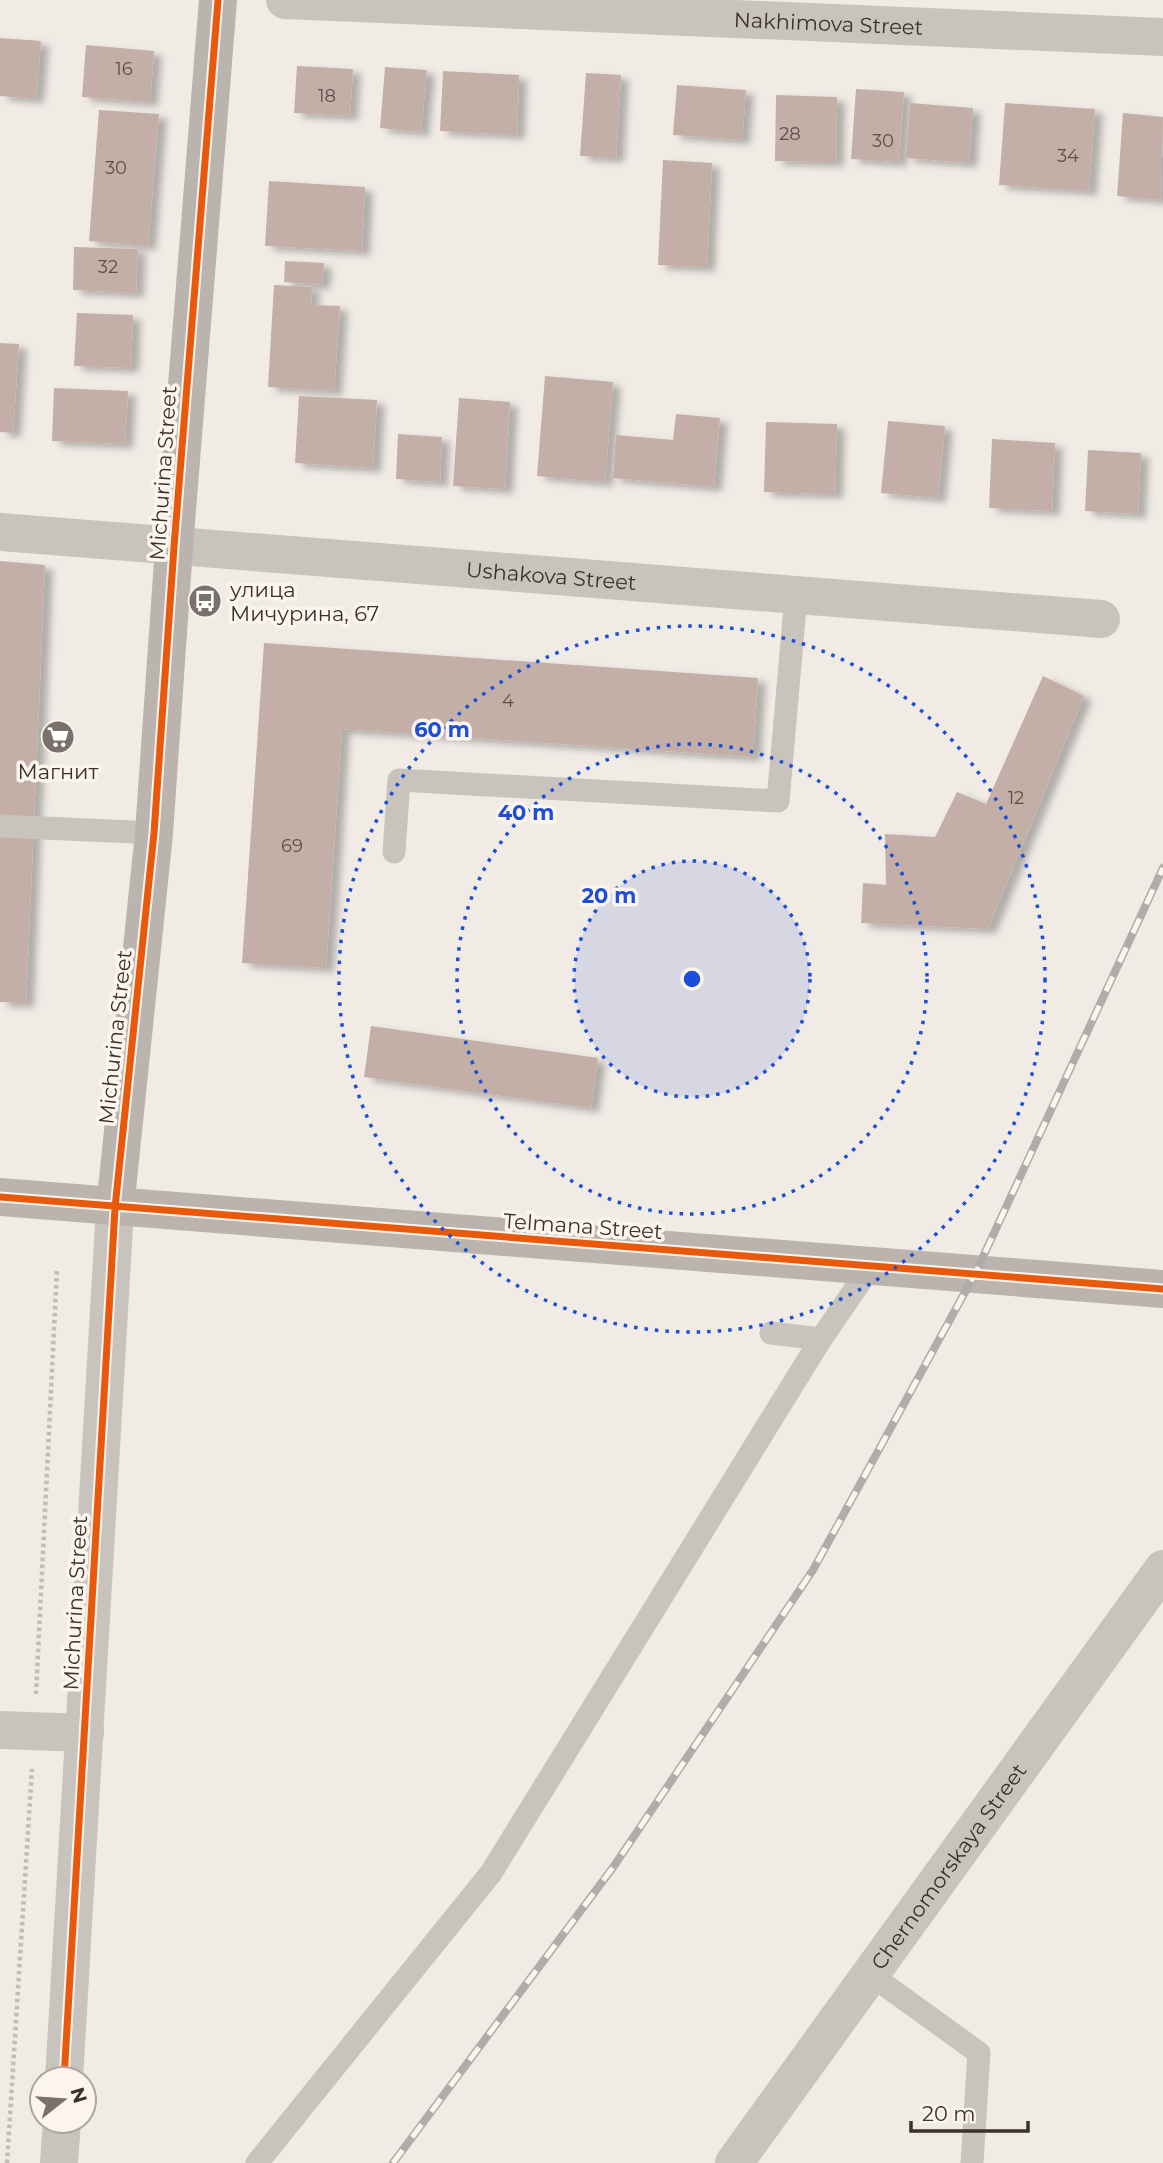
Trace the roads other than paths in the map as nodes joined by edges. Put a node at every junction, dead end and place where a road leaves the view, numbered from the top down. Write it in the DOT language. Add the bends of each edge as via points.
graph roads {
  1 [pos="218,0"];
  2 [pos="285,0"];
  3 [pos="1163,37"];
  4 [pos="0,532"];
  5 [pos="173,547"];
  6 [pos="796,596"];
  7 [pos="1101,619"];
  8 [pos="0,826"];
  9 [pos="154,833"];
  10 [pos="394,852"];
  11 [pos="0,1198"];
  12 [pos="115,1208"];
  13 [pos="871,1266"];
  14 [pos="1163,1289"];
  15 [pos="771,1333"];
  16 [pos="821,1339"];
  17 [pos="1163,1569"];
  18 [pos="0,1730"];
  19 [pos="85,1733"];
  20 [pos="871,1975"];
  21 [pos="65,2065"];
  22 [pos="61,2135"];
  23 [pos="60,2163"];
  24 [pos="257,2163"];
  25 [pos="734,2163"];
  26 [pos="972,2163"];
  1 -- 5 [label="street, Michurina Street"];
  2 -- 3 [label="street, Nakhimova Street"];
  4 -- 5 [label="street, Ushakova Street"];
  5 -- 6 [label="street, Ushakova Street"];
  5 -- 9 [label="street, Michurina Street"];
  6 -- 7 [label="street, Ushakova Street"];
  6 -- 10 [label="lane" via="778,801 399,780"];
  8 -- 9 [label="lane"];
  9 -- 12 [label="street, Michurina Street"];
  11 -- 12 [label="street, Telmana Street"];
  12 -- 13 [label="street, Telmana Street"];
  12 -- 19 [label="street, Michurina Street"];
  13 -- 14 [label="street, Telmana Street"];
  13 -- 16 [label="lane"];
  15 -- 16 [label="lane"];
  16 -- 24 [label="lane" via="491,1873"];
  17 -- 20 [label="street, Chernomorskaya Street"];
  18 -- 19 [label="street"];
  19 -- 21 [label="street, Michurina Street"];
  20 -- 25 [label="street, Chernomorskaya Street"];
  20 -- 26 [label="lane" via="979,2053"];
  22 -- 23 [label="street"];
}
